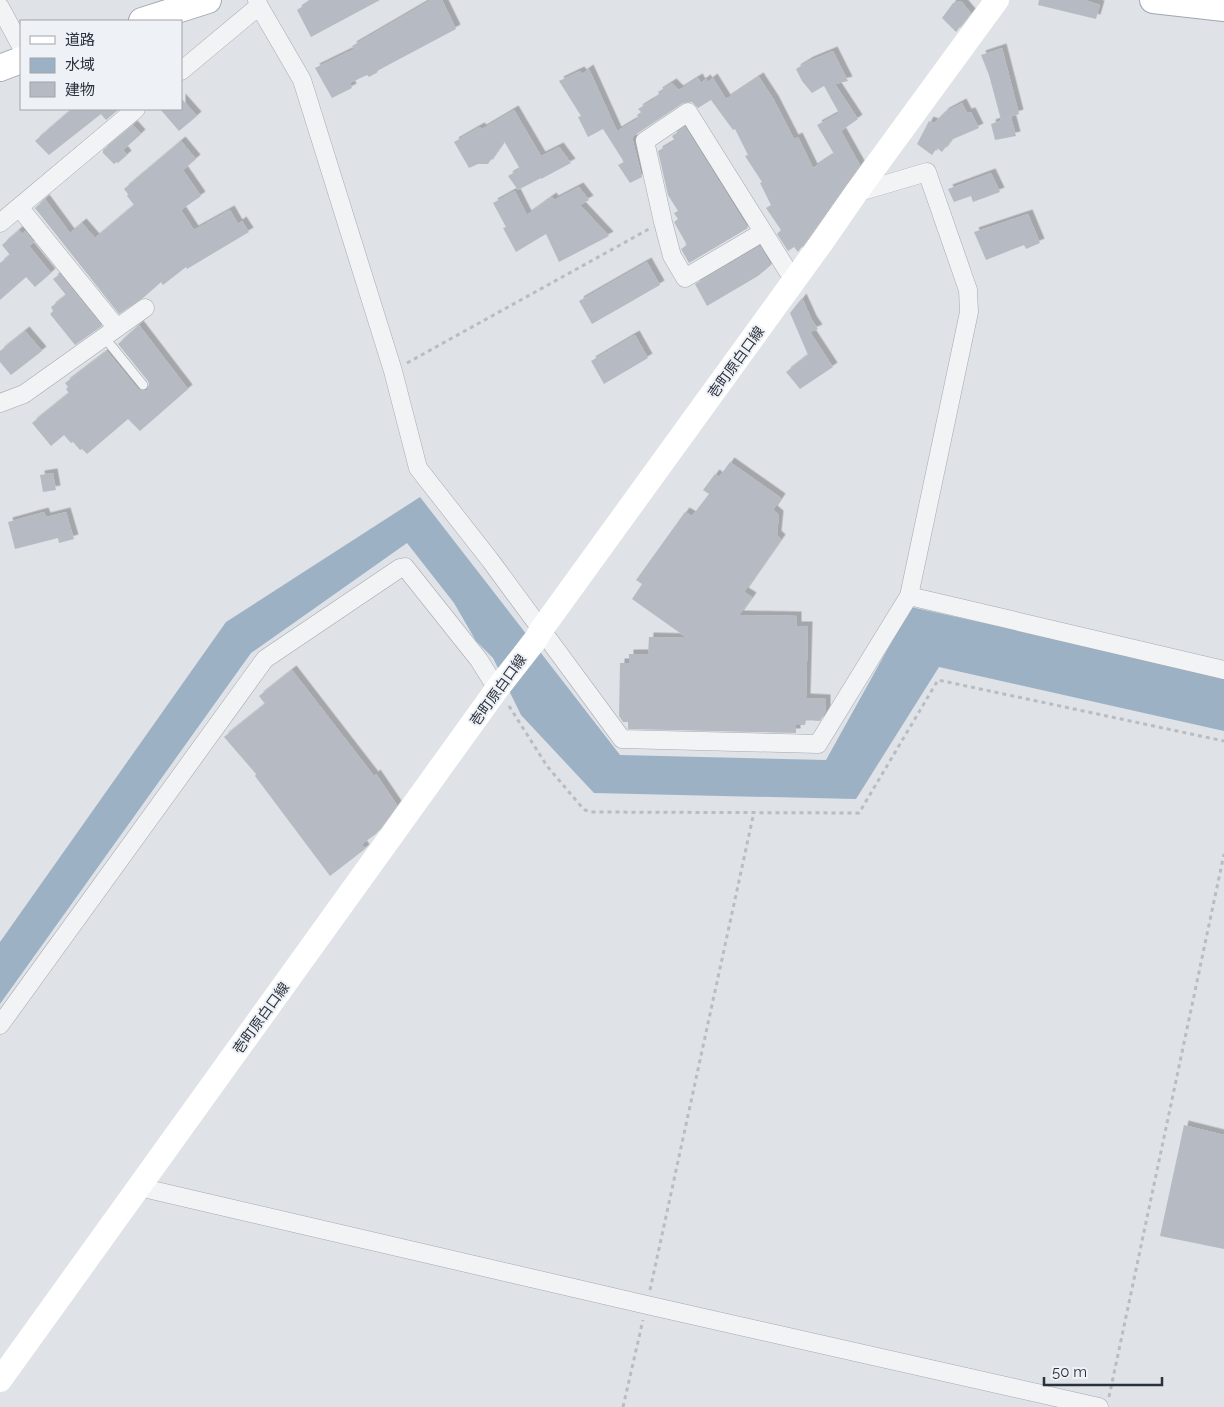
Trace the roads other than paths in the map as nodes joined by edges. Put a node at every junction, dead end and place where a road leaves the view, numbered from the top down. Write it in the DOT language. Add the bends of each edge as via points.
graph roads {
  1 [pos="208,0"];
  2 [pos="997,0"];
  3 [pos="1153,0"];
  4 [pos="258,3"];
  5 [pos="0,7"];
  6 [pos="1224,8"];
  7 [pos="145,20"];
  8 [pos="20,44"];
  9 [pos="20,60"];
  10 [pos="0,68"];
  11 [pos="182,70"];
  12 [pos="135,110"];
  13 [pos="856,193"];
  14 [pos="19,207"];
  15 [pos="0,223"];
  16 [pos="763,232"];
  17 [pos="794,281"];
  18 [pos="145,308"];
  19 [pos="111,333"];
  20 [pos="143,385"];
  21 [pos="0,403"];
  22 [pos="909,596"];
  23 [pos="538,634"];
  24 [pos="1224,670"];
  25 [pos="501,685"];
  26 [pos="0,1025"];
  27 [pos="139,1187"];
  28 [pos="0,1380"];
  29 [pos="1104,1402"];
  1 -- 7 [label="main road"];
  2 -- 13 [label="main road, 壱町原白口線"];
  3 -- 6 [label="main road"];
  4 -- 11 [label="street"];
  4 -- 23 [label="street" via="302,80 393,371 418,468 490,560"];
  5 -- 8 [label="street"];
  9 -- 10 [label="main road"];
  12 -- 14 [label="street"];
  13 -- 17 [label="main road, 壱町原白口線"];
  13 -- 22 [label="street" via="927,172 968,290 969,312"];
  14 -- 15 [label="street"];
  14 -- 19 [label="street"];
  16 -- 16 [label="street" via="688,112 645,141 662,222 672,256 684,278"];
  16 -- 17 [label="street"];
  17 -- 23 [label="main road, 壱町原白口線"];
  18 -- 19 [label="street"];
  19 -- 20 [label="lane"];
  19 -- 21 [label="street" via="24,394"];
  22 -- 23 [label="street" via="818,744 622,739"];
  22 -- 24 [label="street"];
  23 -- 25 [label="main road, 壱町原白口線"];
  25 -- 26 [label="street" via="405,567 264,659"];
  25 -- 27 [label="main road, 壱町原白口線"];
  27 -- 28 [label="main road, 壱町原白口線"];
  27 -- 29 [label="street" via="646,1305"];
}
